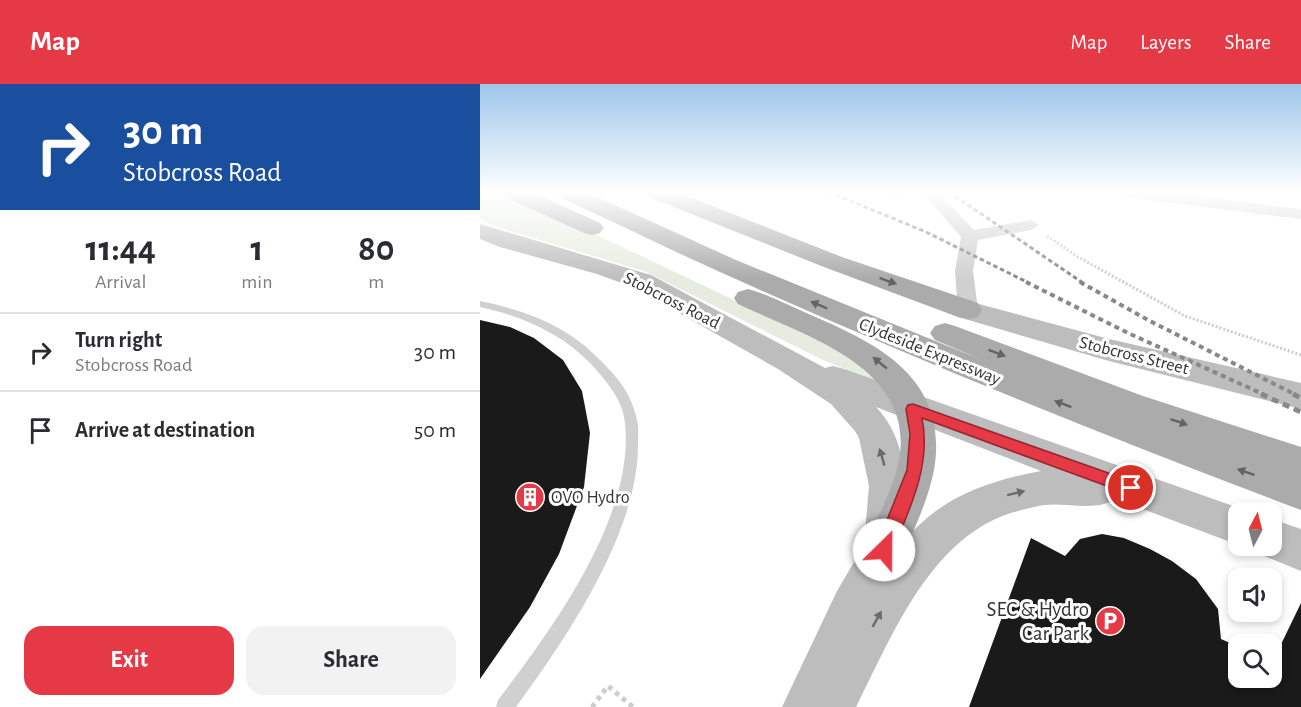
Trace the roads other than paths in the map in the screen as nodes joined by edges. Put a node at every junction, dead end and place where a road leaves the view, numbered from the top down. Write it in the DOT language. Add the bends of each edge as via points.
graph roads {
  1 [pos="577,221"];
  2 [pos="631,221"];
  3 [pos="673,221"];
  4 [pos="730,221"];
  5 [pos="961,221"];
  6 [pos="1030,225"];
  7 [pos="975,234"];
  8 [pos="482,235"];
  9 [pos="480,304"];
  10 [pos="980,314"];
  11 [pos="937,342"];
  12 [pos="789,361"];
  13 [pos="1301,396"];
  14 [pos="913,409"];
  15 [pos="1301,463"];
  16 [pos="1301,492"];
  17 [pos="1151,495"];
  18 [pos="1228,523"];
  19 [pos="1282,543"];
  20 [pos="884,550"];
  21 [pos="1301,550"];
  22 [pos="505,707"];
  23 [pos="807,707"];
  24 [pos="829,707"];
  14 -- 1 [label="main road, one-way" via="899,381 860,349"];
  11 -- 2 [label="main road, Clydeside Expressway, one-way" via="727,265"];
  3 -- 11 [label="main road, Clydeside Expressway"];
  4 -- 10 [label="main road, one-way"];
  5 -- 7 [label="street"];
  6 -- 7 [label="street"];
  7 -- 10 [label="street" via="964,271"];
  8 -- 12 [label="street, Stobcross Road" via="642,281"];
  9 -- 22 [label="lane" via="531,317 580,346 618,387 632,434 624,492 603,552 560,631"];
  10 -- 13 [label="street, Stobcross Street"];
  11 -- 15 [label="main road, Clydeside Expressway, one-way"];
  16 -- 11 [label="main road, Clydeside Expressway, one-way" via="1145,436"];
  12 -- 14 [label="street, Stobcross Road"];
  20 -- 12 [label="street, Stobcross Road, one-way" via="888,486 876,435 843,395"];
  14 -- 17 [label="street, Stobcross Road"];
  14 -- 20 [label="main road" via="918,434 915,470"];
  17 -- 18 [label="street, Stobcross Road"];
  24 -- 17 [label="street, one-way" via="906,569 944,527 968,510 989,500 1045,487 1075,485"];
  19 -- 21 [label="street"];
  20 -- 23 [label="street, Stobcross Road"];
}
